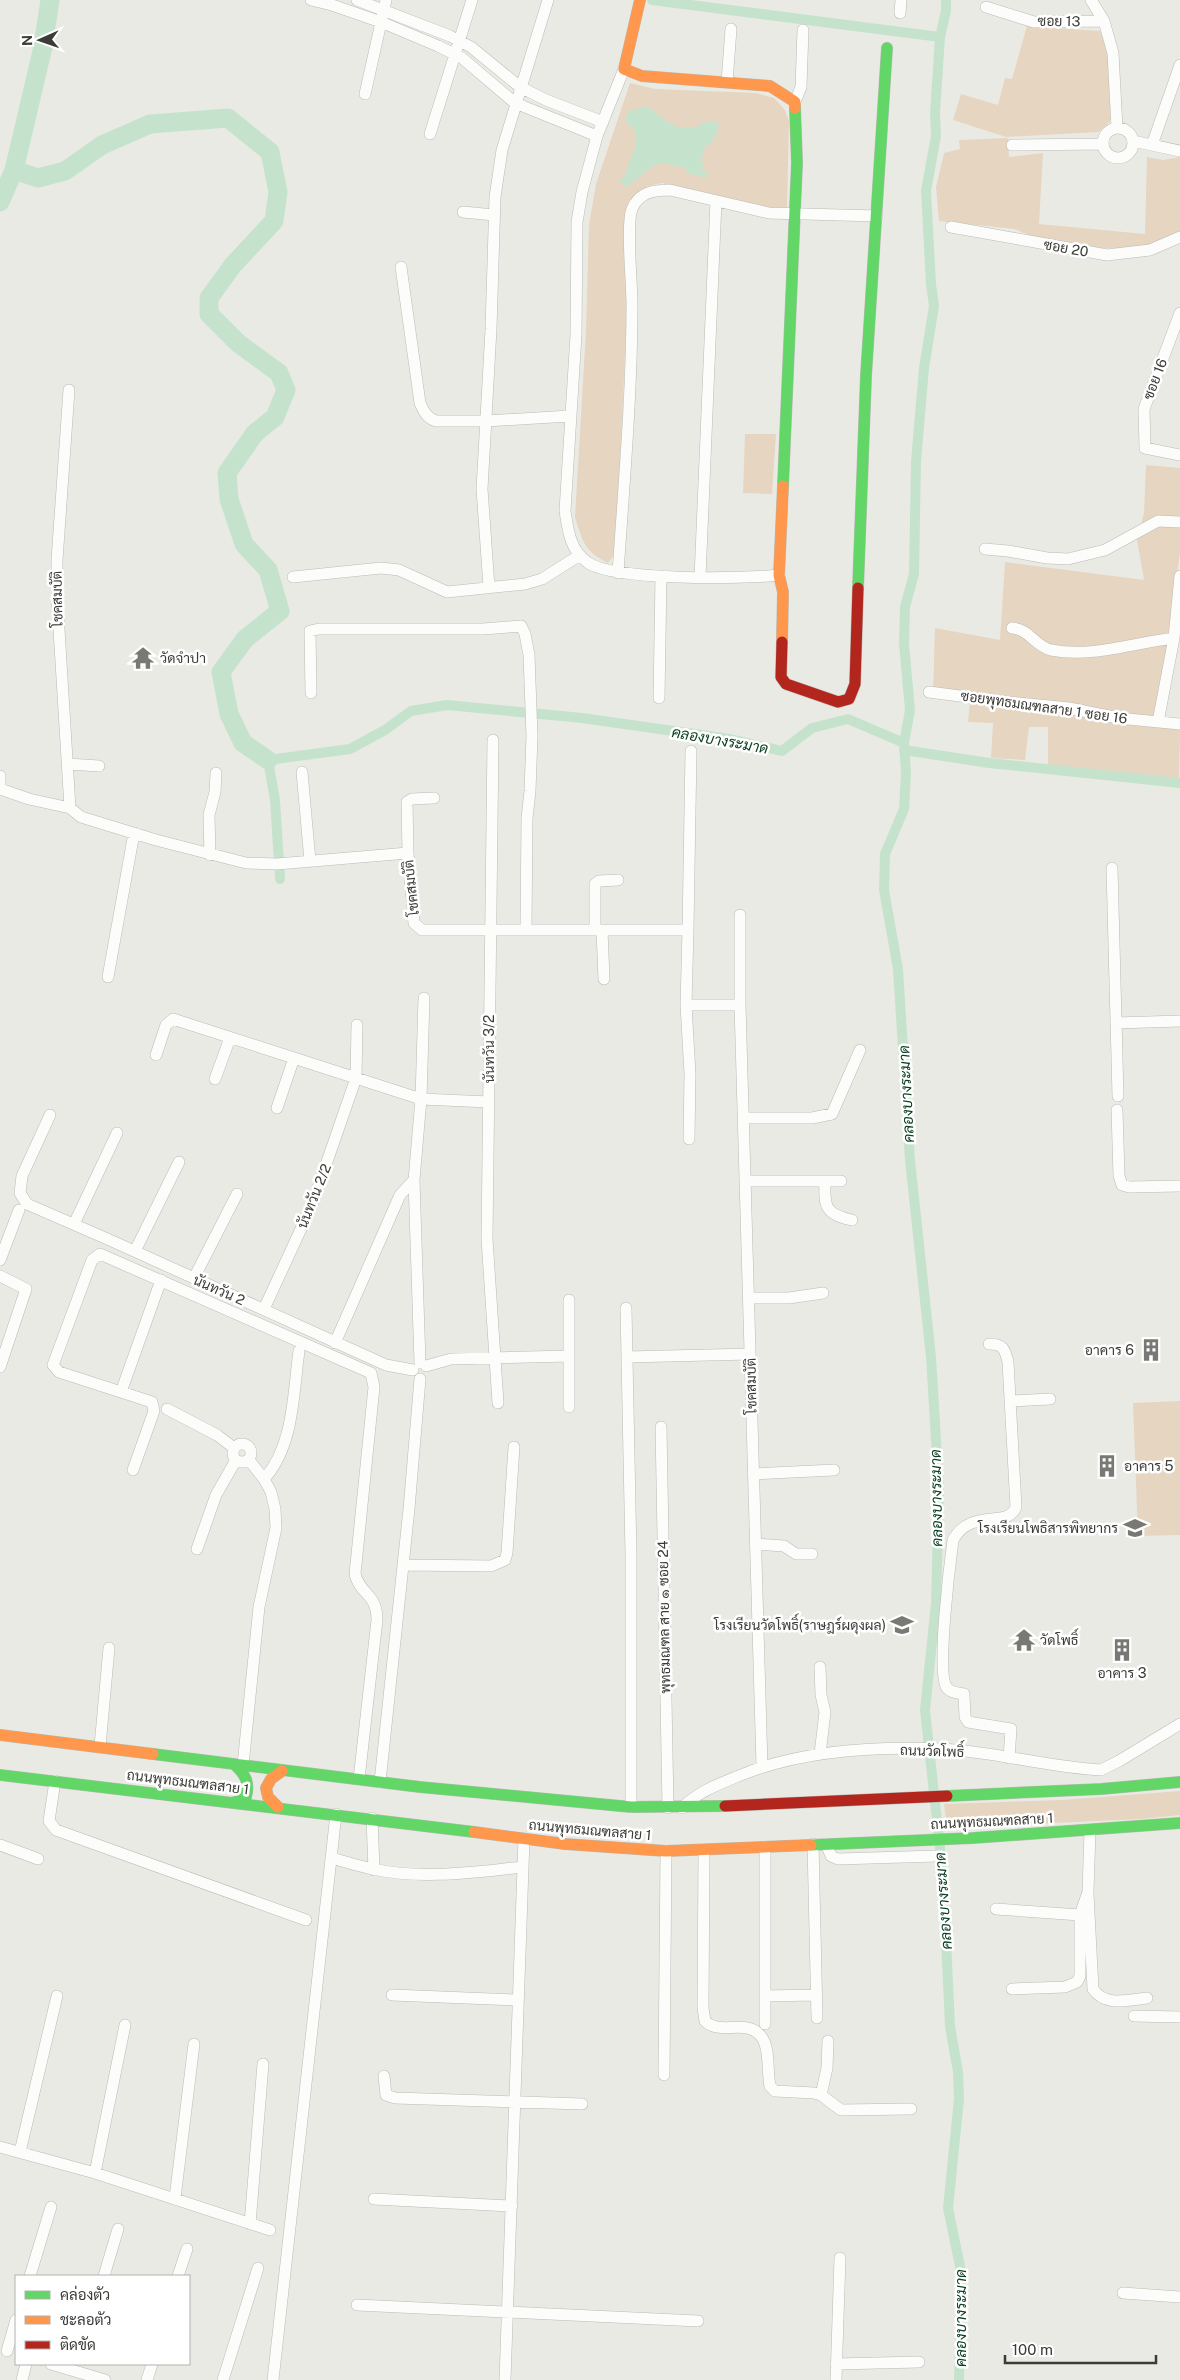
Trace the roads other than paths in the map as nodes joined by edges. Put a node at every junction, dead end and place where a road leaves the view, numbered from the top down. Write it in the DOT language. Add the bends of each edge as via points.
graph roads {
  1 [pos="311,0"];
  2 [pos="357,0"];
  3 [pos="472,0"];
  4 [pos="548,0"];
  5 [pos="640,0"];
  6 [pos="901,0"];
  7 [pos="1090,0"];
  8 [pos="385,5"];
  9 [pos="986,7"];
  10 [pos="900,13"];
  11 [pos="1104,21"];
  12 [pos="380,22"];
  13 [pos="731,29"];
  14 [pos="803,30"];
  15 [pos="458,40"];
  16 [pos="887,48"];
  17 [pos="454,54"];
  18 [pos="1180,65"];
  19 [pos="624,69"];
  20 [pos="727,82"];
  21 [pos="520,87"];
  22 [pos="365,94"];
  23 [pos="795,102"];
  24 [pos="516,103"];
  25 [pos="603,122"];
  26 [pos="1117,128"];
  27 [pos="430,134"];
  28 [pos="598,136"];
  29 [pos="1133,141"];
  30 [pos="1102,144"];
  31 [pos="1012,145"];
  32 [pos="1152,145"];
  33 [pos="1180,151"];
  34 [pos="716,201"];
  35 [pos="463,212"];
  36 [pos="494,215"];
  37 [pos="795,215"];
  38 [pos="877,216"];
  39 [pos="951,227"];
  40 [pos="1180,237"];
  41 [pos="401,267"];
  42 [pos="1180,313"];
  43 [pos="69,390"];
  44 [pos="570,416"];
  45 [pos="486,421"];
  46 [pos="1180,455"];
  47 [pos="1180,522"];
  48 [pos="985,550"];
  49 [pos="580,555"];
  50 [pos="618,573"];
  51 [pos="779,575"];
  52 [pos="661,576"];
  53 [pos="1180,576"];
  54 [pos="293,577"];
  55 [pos="700,577"];
  56 [pos="489,587"];
  57 [pos="1012,628"];
  58 [pos="1174,638"];
  59 [pos="929,692"];
  60 [pos="311,693"];
  61 [pos="659,698"];
  62 [pos="1158,722"];
  63 [pos="1180,724"];
  64 [pos="493,740"];
  65 [pos="691,751"];
  66 [pos="68,764"];
  67 [pos="99,766"];
  68 [pos="216,772"];
  69 [pos="302,772"];
  70 [pos="0,776"];
  71 [pos="0,782"];
  72 [pos="0,789"];
  73 [pos="434,798"];
  74 [pos="70,808"];
  75 [pos="134,833"];
  76 [pos="408,853"];
  77 [pos="210,855"];
  78 [pos="310,861"];
  79 [pos="1112,868"];
  80 [pos="618,880"];
  81 [pos="740,915"];
  82 [pos="489,929"];
  83 [pos="526,930"];
  84 [pos="598,930"];
  85 [pos="688,930"];
  86 [pos="108,977"];
  87 [pos="604,979"];
  88 [pos="424,998"];
  89 [pos="686,1005"];
  90 [pos="740,1005"];
  91 [pos="1180,1020"];
  92 [pos="1116,1023"];
  93 [pos="357,1025"];
  94 [pos="230,1038"];
  95 [pos="860,1050"];
  96 [pos="156,1055"];
  97 [pos="294,1058"];
  98 [pos="356,1078"];
  99 [pos="215,1079"];
  100 [pos="1118,1096"];
  101 [pos="421,1100"];
  102 [pos="488,1102"];
  103 [pos="277,1108"];
  104 [pos="1117,1110"];
  105 [pos="50,1115"];
  106 [pos="745,1118"];
  107 [pos="117,1133"];
  108 [pos="689,1139"];
  109 [pos="179,1162"];
  110 [pos="414,1180"];
  111 [pos="746,1180"];
  112 [pos="825,1181"];
  113 [pos="841,1181"];
  114 [pos="1180,1186"];
  115 [pos="237,1194"];
  116 [pos="23,1207"];
  117 [pos="852,1220"];
  118 [pos="74,1224"];
  119 [pos="135,1251"];
  120 [pos="0,1260"];
  121 [pos="0,1276"];
  122 [pos="194,1278"];
  123 [pos="162,1280"];
  124 [pos="823,1293"];
  125 [pos="749,1298"];
  126 [pos="569,1300"];
  127 [pos="626,1308"];
  128 [pos="264,1309"];
  129 [pos="335,1342"];
  130 [pos="989,1344"];
  131 [pos="300,1352"];
  132 [pos="750,1354"];
  133 [pos="570,1356"];
  134 [pos="627,1357"];
  135 [pos="495,1358"];
  136 [pos="0,1367"];
  137 [pos="420,1369"];
  138 [pos="121,1392"];
  139 [pos="1050,1399"];
  140 [pos="1011,1401"];
  141 [pos="498,1403"];
  142 [pos="569,1408"];
  143 [pos="167,1409"];
  144 [pos="661,1427"];
  145 [pos="514,1447"];
  146 [pos="235,1454"];
  147 [pos="248,1460"];
  148 [pos="133,1470"];
  149 [pos="834,1470"];
  150 [pos="753,1474"];
  151 [pos="264,1479"];
  152 [pos="755,1544"];
  153 [pos="197,1548"];
  154 [pos="812,1554"];
  155 [pos="403,1565"];
  156 [pos="108,1648"];
  157 [pos="820,1667"];
  158 [pos="1180,1724"];
  159 [pos="0,1735"];
  160 [pos="100,1746"];
  161 [pos="820,1754"];
  162 [pos="1009,1758"];
  163 [pos="239,1765"];
  164 [pos="762,1766"];
  165 [pos="1100,1770"];
  166 [pos="282,1771"];
  167 [pos="0,1775"];
  168 [pos="359,1779"];
  169 [pos="56,1781"];
  170 [pos="380,1782"];
  171 [pos="1180,1782"];
  172 [pos="1101,1789"];
  173 [pos="233,1803"];
  174 [pos="631,1807"];
  175 [pos="278,1808"];
  176 [pos="668,1808"];
  177 [pos="682,1808"];
  178 [pos="336,1814"];
  179 [pos="372,1818"];
  180 [pos="1180,1823"];
  181 [pos="1090,1831"];
  182 [pos="524,1840"];
  183 [pos="813,1844"];
  184 [pos="826,1844"];
  185 [pos="0,1845"];
  186 [pos="765,1847"];
  187 [pos="704,1850"];
  188 [pos="666,1851"];
  189 [pos="937,1856"];
  190 [pos="332,1858"];
  191 [pos="38,1859"];
  192 [pos="523,1868"];
  193 [pos="374,1870"];
  194 [pos="1088,1892"];
  195 [pos="996,1909"];
  196 [pos="1080,1915"];
  197 [pos="306,1920"];
  198 [pos="1012,1988"];
  199 [pos="392,1995"];
  200 [pos="817,1995"];
  201 [pos="57,1996"];
  202 [pos="765,1996"];
  203 [pos="1147,1998"];
  204 [pos="517,2000"];
  205 [pos="1134,2016"];
  206 [pos="1180,2017"];
  207 [pos="817,2018"];
  208 [pos="765,2024"];
  209 [pos="125,2025"];
  210 [pos="828,2041"];
  211 [pos="194,2044"];
  212 [pos="263,2064"];
  213 [pos="664,2075"];
  214 [pos="384,2076"];
  215 [pos="821,2095"];
  216 [pos="514,2103"];
  217 [pos="582,2104"];
  218 [pos="911,2110"];
  219 [pos="0,2147"];
  220 [pos="20,2152"];
  221 [pos="95,2174"];
  222 [pos="175,2198"];
  223 [pos="374,2199"];
  224 [pos="512,2206"];
  225 [pos="51,2207"];
  226 [pos="250,2224"];
  227 [pos="118,2229"];
  228 [pos="270,2230"];
  229 [pos="187,2249"];
  230 [pos="840,2258"];
  231 [pos="258,2268"];
  232 [pos="30,2275"];
  233 [pos="104,2275"];
  234 [pos="178,2275"];
  235 [pos="1123,2293"];
  236 [pos="1180,2298"];
  237 [pos="357,2305"];
  238 [pos="508,2312"];
  239 [pos="698,2321"];
  240 [pos="15,2324"];
  241 [pos="8,2351"];
  242 [pos="919,2362"];
  243 [pos="836,2364"];
  244 [pos="26,2365"];
  245 [pos="59,2365"];
  246 [pos="152,2365"];
  247 [pos="76,2367"];
  248 [pos="100,2379"];
  249 [pos="22,2380"];
  250 [pos="147,2380"];
  251 [pos="223,2380"];
  252 [pos="273,2380"];
  253 [pos="505,2380"];
  254 [pos="836,2380"];
  1 -- 12 [label="street"];
  2 -- 8 [label="street"];
  3 -- 15 [label="street"];
  4 -- 21 [label="street"];
  5 -- 19 [label="main road"];
  6 -- 10 [label="street"];
  7 -- 11 [label="street"];
  8 -- 12 [label="street"];
  8 -- 15 [label="street"];
  9 -- 11 [label="street, ซอย 13" via="1034,22"];
  11 -- 26 [label="street" via="1113,54"];
  12 -- 17 [label="street"];
  12 -- 22 [label="street"];
  13 -- 20 [label="street"];
  14 -- 23 [label="street" via="801,87"];
  15 -- 17 [label="street"];
  15 -- 21 [label="street"];
  16 -- 38 [label="main road"];
  17 -- 24 [label="street"];
  17 -- 27 [label="street"];
  18 -- 32 [label="street"];
  19 -- 20 [label="main road" via="642,76"];
  19 -- 25 [label="street"];
  20 -- 23 [label="main road" via="770,86"];
  21 -- 24 [label="street"];
  21 -- 25 [label="street"];
  23 -- 37 [label="main road"];
  24 -- 28 [label="street"];
  24 -- 36 [label="street" via="497,175"];
  25 -- 28 [label="street"];
  26 -- 29 [label="street" via="1126,130"];
  26 -- 30 [label="street" via="1105,135"];
  28 -- 44 [label="street" via="577,222 576,335"];
  29 -- 30 [label="street" via="1131,151 1119,159 1110,156"];
  29 -- 32 [label="street"];
  30 -- 31 [label="street"];
  32 -- 33 [label="street"];
  34 -- 37 [label="street" via="769,213"];
  34 -- 50 [label="street" via="670,190 654,190 640,197 632,210 632,305"];
  34 -- 55 [label="street"];
  35 -- 36 [label="street"];
  36 -- 45 [label="street"];
  37 -- 38 [label="street"];
  37 -- 51 [label="main road"];
  38 -- 51 [label="main road" via="866,376 855,684 847,700 838,702 783,681 783,592"];
  39 -- 40 [label="street, ซอย 20" via="1107,255 1150,250"];
  41 -- 45 [label="street" via="420,403 424,412 436,421"];
  42 -- 46 [label="street, ซอย 16" via="1144,408 1145,448"];
  43 -- 66 [label="street, โชคสมบัติ" via="57,560"];
  44 -- 45 [label="street"];
  44 -- 49 [label="street" via="565,511 568,533"];
  45 -- 56 [label="street" via="482,489"];
  47 -- 48 [label="street" via="1158,521 1105,550 1068,558"];
  49 -- 50 [label="street" via="588,563"];
  49 -- 56 [label="street" via="542,579"];
  50 -- 52 [label="street"];
  51 -- 55 [label="street"];
  52 -- 55 [label="street"];
  52 -- 61 [label="street"];
  53 -- 58 [label="street"];
  54 -- 56 [label="street" via="381,568 399,570 447,592"];
  57 -- 58 [label="street" via="1025,631 1045,648 1092,653"];
  58 -- 62 [label="street"];
  59 -- 62 [label="street, ซอยพุทธมณฑลสาย 1 ซอย 16"];
  60 -- 83 [label="street" via="310,631 520,626 529,654 532,735"];
  62 -- 63 [label="street, ซอยพุทธมณฑลสาย 1 ซอย 16"];
  64 -- 82 [label="street, นันทวัน 3/2"];
  65 -- 85 [label="street"];
  66 -- 67 [label="street"];
  66 -- 74 [label="street, โชคสมบัติ"];
  68 -- 77 [label="street" via="209,815"];
  69 -- 78 [label="street"];
  70 -- 71 [label="street"];
  72 -- 74 [label="street, โชคสมบัติ"];
  73 -- 76 [label="street" via="407,802"];
  74 -- 75 [label="street, โชคสมบัติ" via="81,816"];
  75 -- 77 [label="street, โชคสมบัติ"];
  75 -- 86 [label="street"];
  76 -- 78 [label="street, โชคสมบัติ"];
  76 -- 82 [label="street, โชคสมบัติ" via="415,926 422,930"];
  77 -- 78 [label="street, โชคสมบัติ" via="246,863"];
  79 -- 92 [label="street"];
  80 -- 84 [label="street" via="599,882 594,886"];
  81 -- 90 [label="street, โชคสมบัติ"];
  82 -- 83 [label="street, โชคสมบัติ"];
  82 -- 102 [label="street, นันทวัน 3/2"];
  83 -- 84 [label="street, โชคสมบัติ"];
  84 -- 85 [label="street, โชคสมบัติ"];
  84 -- 87 [label="street"];
  85 -- 89 [label="street"];
  88 -- 101 [label="street"];
  89 -- 90 [label="street"];
  89 -- 108 [label="street"];
  90 -- 106 [label="street, โชคสมบัติ"];
  91 -- 92 [label="street"];
  92 -- 100 [label="street"];
  93 -- 98 [label="street, นันทวัน 2/2"];
  94 -- 96 [label="street" via="171,1020 166,1025"];
  94 -- 97 [label="street"];
  94 -- 99 [label="street"];
  95 -- 106 [label="street" via="832,1114 812,1118"];
  97 -- 98 [label="street"];
  97 -- 103 [label="street"];
  98 -- 101 [label="street"];
  98 -- 128 [label="street, นันทวัน 2/2" via="312,1205"];
  101 -- 102 [label="street"];
  101 -- 110 [label="street"];
  102 -- 135 [label="street, นันทวัน 3/2" via="487,1272"];
  104 -- 114 [label="street" via="1122,1185"];
  105 -- 116 [label="street" via="22,1176 20,1193"];
  106 -- 111 [label="street, โชคสมบัติ"];
  107 -- 118 [label="street"];
  109 -- 119 [label="street"];
  110 -- 129 [label="street" via="400,1195"];
  110 -- 137 [label="street"];
  111 -- 112 [label="street"];
  111 -- 125 [label="street, โชคสมบัติ"];
  112 -- 113 [label="street"];
  112 -- 117 [label="street" via="827,1208 838,1217"];
  115 -- 122 [label="street"];
  116 -- 118 [label="street, นันทวัน 2"];
  116 -- 120 [label="street"];
  118 -- 119 [label="street, นันทวัน 2"];
  119 -- 122 [label="street, นันทวัน 2"];
  121 -- 136 [label="street" via="26,1289"];
  122 -- 128 [label="street, นันทวัน 2"];
  123 -- 138 [label="street"];
  123 -- 138 [label="street" via="104,1255 96,1256 54,1359 53,1365 59,1372"];
  123 -- 168 [label="street" via="367,1370 374,1378 355,1574 356,1581 377,1608"];
  124 -- 125 [label="street" via="789,1298"];
  125 -- 132 [label="street, โชคสมบัติ"];
  126 -- 133 [label="street"];
  127 -- 134 [label="street"];
  128 -- 129 [label="street, นันทวัน 2"];
  129 -- 137 [label="street, นันทวัน 2" via="386,1365"];
  130 -- 140 [label="street" via="1002,1346 1005,1350"];
  131 -- 151 [label="street" via="285,1443 275,1467"];
  132 -- 134 [label="street"];
  132 -- 150 [label="street, โชคสมบัติ"];
  133 -- 135 [label="street"];
  133 -- 142 [label="street"];
  134 -- 174 [label="street"];
  135 -- 137 [label="street" via="451,1359"];
  135 -- 141 [label="street, นันทวัน 3/2"];
  137 -- 155 [label="street"];
  138 -- 148 [label="street" via="152,1402 154,1407"];
  139 -- 140 [label="street"];
  140 -- 162 [label="street" via="1016,1508 1005,1517 966,1524 953,1540 943,1674 947,1688 964,1694 964,1718 968,1722 1011,1729"];
  143 -- 146 [label="street" via="217,1435"];
  144 -- 176 [label="street, พุทธมณฑล สาย ๑ ซอย 24"];
  145 -- 155 [label="street" via="505,1560 492,1566"];
  146 -- 147 [label="street" via="240,1462"];
  146 -- 147 [label="street" via="240,1444 248,1446 252,1453"];
  146 -- 153 [label="street"];
  147 -- 151 [label="street"];
  149 -- 150 [label="street"];
  150 -- 152 [label="street, โชคสมบัติ"];
  151 -- 163 [label="street" via="273,1500 276,1528 259,1607"];
  152 -- 154 [label="street" via="784,1546 796,1554"];
  152 -- 164 [label="street, โชคสมบัติ"];
  155 -- 170 [label="street"];
  156 -- 160 [label="street"];
  157 -- 161 [label="street" via="820,1695 825,1712"];
  158 -- 165 [label="street"];
  159 -- 160 [label="main road, ถนนพุทธมณฑลสาย 1"];
  160 -- 163 [label="main road, ถนนพุทธมณฑลสาย 1"];
  161 -- 162 [label="street, ถนนวัดโพธิ์" via="943,1749"];
  161 -- 164 [label="street, ถนนวัดโพธิ์"];
  162 -- 165 [label="street, ถนนวัดโพธิ์"];
  163 -- 166 [label="main road, ถนนพุทธมณฑลสาย 1"];
  163 -- 173 [label="main road" via="249,1785 246,1798"];
  164 -- 177 [label="street, ถนนวัดโพธิ์" via="706,1789"];
  165 -- 172 [label="street"];
  166 -- 168 [label="main road, ถนนพุทธมณฑลสาย 1"];
  166 -- 175 [label="main road" via="272,1776 266,1787 268,1799"];
  167 -- 169 [label="main road, ถนนพุทธมณฑลสาย 1"];
  168 -- 170 [label="main road, ถนนพุทธมณฑลสาย 1"];
  169 -- 173 [label="main road, ถนนพุทธมณฑลสาย 1"];
  169 -- 197 [label="street" via="49,1821 56,1830"];
  170 -- 174 [label="main road, ถนนพุทธมณฑลสาย 1"];
  171 -- 172 [label="main road, ถนนพุทธมณฑลสาย 1"];
  172 -- 177 [label="main road, ถนนพุทธมณฑลสาย 1"];
  173 -- 175 [label="main road, ถนนพุทธมณฑลสาย 1"];
  174 -- 176 [label="main road, ถนนพุทธมณฑลสาย 1"];
  175 -- 178 [label="main road, ถนนพุทธมณฑลสาย 1"];
  176 -- 177 [label="main road, ถนนพุทธมณฑลสาย 1"];
  178 -- 179 [label="main road, ถนนพุทธมณฑลสาย 1"];
  178 -- 190 [label="street"];
  179 -- 182 [label="main road, ถนนพุทธมณฑลสาย 1"];
  179 -- 193 [label="street"];
  180 -- 181 [label="main road, ถนนพุทธมณฑลสาย 1"];
  181 -- 184 [label="main road, ถนนพุทธมณฑลสาย 1"];
  181 -- 194 [label="street"];
  182 -- 188 [label="main road, ถนนพุทธมณฑลสาย 1"];
  182 -- 192 [label="street"];
  183 -- 184 [label="main road, ถนนพุทธมณฑลสาย 1"];
  183 -- 186 [label="main road, ถนนพุทธมณฑลสาย 1"];
  183 -- 200 [label="street"];
  184 -- 189 [label="street" via="830,1856 838,1859"];
  185 -- 191 [label="street"];
  186 -- 187 [label="main road, ถนนพุทธมณฑลสาย 1"];
  186 -- 202 [label="street"];
  187 -- 188 [label="main road, ถนนพุทธมณฑลสาย 1"];
  187 -- 215 [label="street" via="706,2022 714,2027 751,2028 758,2033 766,2048 772,2089"];
  188 -- 213 [label="street"];
  190 -- 193 [label="street"];
  190 -- 252 [label="street" via="322,1924"];
  192 -- 193 [label="street" via="456,1873"];
  192 -- 204 [label="street"];
  194 -- 196 [label="street"];
  194 -- 203 [label="street" via="1093,1989 1106,2000"];
  195 -- 196 [label="street"];
  196 -- 198 [label="street" via="1080,1976 1077,1982 1065,1987"];
  199 -- 204 [label="street"];
  200 -- 202 [label="street"];
  200 -- 207 [label="street"];
  201 -- 220 [label="street"];
  202 -- 208 [label="street"];
  204 -- 216 [label="street"];
  205 -- 206 [label="street"];
  209 -- 221 [label="street"];
  210 -- 215 [label="street"];
  211 -- 222 [label="street"];
  212 -- 226 [label="street"];
  214 -- 216 [label="street" via="385,2092 389,2097"];
  215 -- 218 [label="street" via="841,2110"];
  216 -- 217 [label="street"];
  216 -- 224 [label="street"];
  219 -- 220 [label="street"];
  220 -- 221 [label="street"];
  221 -- 222 [label="street"];
  222 -- 226 [label="street"];
  223 -- 224 [label="street"];
  224 -- 238 [label="street"];
  225 -- 232 [label="street"];
  226 -- 228 [label="street"];
  227 -- 233 [label="street"];
  229 -- 234 [label="street"];
  230 -- 243 [label="street"];
  231 -- 251 [label="street"];
  235 -- 236 [label="street"];
  237 -- 238 [label="street"];
  238 -- 239 [label="street"];
  238 -- 253 [label="street"];
  240 -- 241 [label="street"];
  242 -- 243 [label="street"];
  243 -- 254 [label="street"];
  244 -- 249 [label="street"];
  245 -- 247 [label="street"];
  246 -- 250 [label="street"];
  247 -- 248 [label="street"];
}
